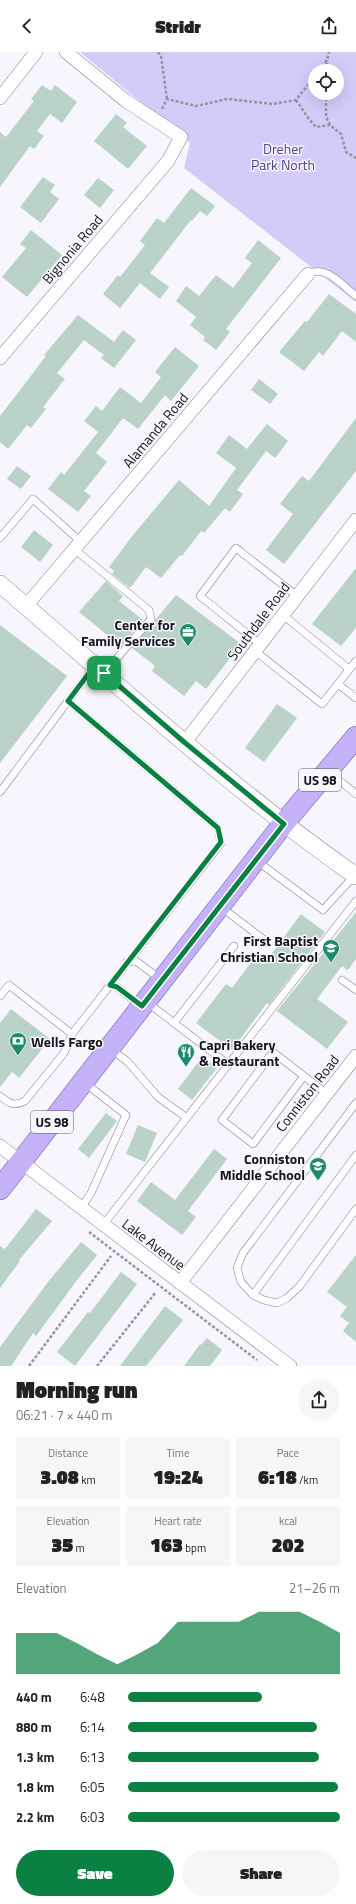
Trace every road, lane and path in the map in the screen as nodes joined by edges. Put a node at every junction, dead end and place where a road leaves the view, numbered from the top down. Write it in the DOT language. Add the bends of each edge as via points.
graph roads {
  1 [pos="36,52"];
  2 [pos="66,52"];
  3 [pos="158,52"];
  4 [pos="329,52"];
  5 [pos="327,60"];
  6 [pos="324,64"];
  7 [pos="327,64"];
  8 [pos="308,85"];
  9 [pos="0,98"];
  10 [pos="167,99"];
  11 [pos="296,100"];
  12 [pos="326,100"];
  13 [pos="156,121"];
  14 [pos="330,125"];
  15 [pos="356,158"];
  16 [pos="308,274"];
  17 [pos="356,296"];
  18 [pos="0,358"];
  19 [pos="356,520"];
  20 [pos="0,538"];
  21 [pos="77,546"];
  22 [pos="0,584"];
  23 [pos="297,596"];
  24 [pos="26,606"];
  25 [pos="283,615"];
  26 [pos="258,648"];
  27 [pos="356,661"];
  28 [pos="100,669"];
  29 [pos="350,669"];
  30 [pos="338,684"];
  31 [pos="356,698"];
  32 [pos="68,701"];
  33 [pos="356,737"];
  34 [pos="184,742"];
  35 [pos="328,770"];
  36 [pos="0,792"];
  37 [pos="356,794"];
  38 [pos="284,824"];
  39 [pos="255,860"];
  40 [pos="356,875"];
  41 [pos="356,901"];
  42 [pos="220,906"];
  43 [pos="268,942"];
  44 [pos="234,946"];
  45 [pos="127,962"];
  46 [pos="342,980"];
  47 [pos="161,981"];
  48 [pos="110,985"];
  49 [pos="356,990"];
  50 [pos="0,996"];
  51 [pos="144,1004"];
  52 [pos="174,1023"];
  53 [pos="72,1034"];
  54 [pos="109,1048"];
  55 [pos="356,1056"];
  56 [pos="229,1065"];
  57 [pos="304,1076"];
  58 [pos="83,1082"];
  59 [pos="327,1094"];
  60 [pos="0,1096"];
  61 [pos="356,1103"];
  62 [pos="187,1118"];
  63 [pos="0,1146"];
  64 [pos="356,1155"];
  65 [pos="21,1162"];
  66 [pos="0,1189"];
  67 [pos="80,1208"];
  68 [pos="356,1209"];
  69 [pos="104,1225"];
  70 [pos="111,1256"];
  71 [pos="180,1283"];
  72 [pos="156,1292"];
  73 [pos="253,1295"];
  74 [pos="29,1366"];
  75 [pos="97,1366"];
  76 [pos="290,1366"];
  1 -- 9 [label="street"];
  2 -- 13 [label="street" via="126,101"];
  3 -- 10 [label="path" via="161,56"];
  4 -- 5 [label="path"];
  5 -- 6 [label="path"];
  5 -- 7 [label="path"];
  8 -- 11 [label="path"];
  10 -- 11 [label="path" via="196,106 228,99 273,104"];
  10 -- 13 [label="path"];
  11 -- 14 [label="path" via="316,127"];
  12 -- 14 [label="path" via="326,117"];
  13 -- 18 [label="street, Bignonia Road" via="181,137 168,161"];
  14 -- 15 [label="path" via="341,134 346,152"];
  16 -- 17 [label="lane" via="315,270 329,274"];
  16 -- 21 [label="street, Alamanda Road"];
  19 -- 23 [label="street, Southdale Road"];
  20 -- 21 [label="lane" via="33,499"];
  21 -- 24 [label="street, Alamanda Road"];
  21 -- 28 [label="lane" via="148,610 151,619"];
  22 -- 24 [label="street"];
  23 -- 25 [label="street, Southdale Road"];
  23 -- 26 [label="lane" via="236,548 200,596"];
  24 -- 28 [label="street"];
  25 -- 26 [label="street, Southdale Road"];
  25 -- 29 [label="lane"];
  26 -- 30 [label="lane" via="322,704"];
  26 -- 34 [label="street, Southdale Road"];
  27 -- 29 [label="lane"];
  28 -- 32 [label="lane"];
  28 -- 34 [label="street"];
  29 -- 30 [label="lane"];
  30 -- 31 [label="lane"];
  32 -- 36 [label="lane"];
  32 -- 45 [label="lane" via="218,828 221,842"];
  33 -- 35 [label="main road, US 98"];
  34 -- 38 [label="street"];
  35 -- 37 [label="lane"];
  35 -- 38 [label="main road, US 98"];
  38 -- 39 [label="main road, US 98"];
  38 -- 40 [label="street"];
  39 -- 40 [label="lane" via="323,910"];
  39 -- 42 [label="main road, US 98"];
  41 -- 56 [label="lane"];
  42 -- 43 [label="lane"];
  42 -- 47 [label="main road, US 98"];
  44 -- 52 [label="lane"];
  45 -- 47 [label="lane" via="136,961"];
  45 -- 48 [label="lane"];
  46 -- 49 [label="lane"];
  47 -- 51 [label="main road, US 98"];
  48 -- 51 [label="lane"];
  48 -- 53 [label="lane"];
  50 -- 53 [label="lane" via="9,985"];
  51 -- 52 [label="lane"];
  51 -- 54 [label="main road, US 98"];
  52 -- 56 [label="lane"];
  53 -- 60 [label="lane" via="64,1053 24,1101 17,1105 10,1104"];
  54 -- 58 [label="main road, US 98"];
  54 -- 62 [label="lane" via="128,1062 158,1097"];
  55 -- 59 [label="street, Conniston Road"];
  56 -- 62 [label="lane"];
  57 -- 57 [label="lane" via="273,1052 222,1120 253,1144"];
  57 -- 59 [label="lane"];
  58 -- 65 [label="main road, US 98"];
  58 -- 67 [label="lane" via="126,1115 92,1194"];
  59 -- 71 [label="street, Conniston Road"];
  61 -- 73 [label="lane" via="243,1253 237,1268 242,1282"];
  62 -- 69 [label="lane"];
  63 -- 65 [label="street, Lake Avenue"];
  64 -- 73 [label="lane"];
  65 -- 66 [label="main road, US 98"];
  65 -- 67 [label="street, Lake Avenue"];
  67 -- 69 [label="street, Lake Avenue"];
  68 -- 73 [label="lane" via="299,1287 287,1298 277,1303"];
  69 -- 71 [label="street, Lake Avenue"];
  70 -- 74 [label="path"];
  71 -- 76 [label="street, Lake Avenue"];
  72 -- 75 [label="path"];
}
